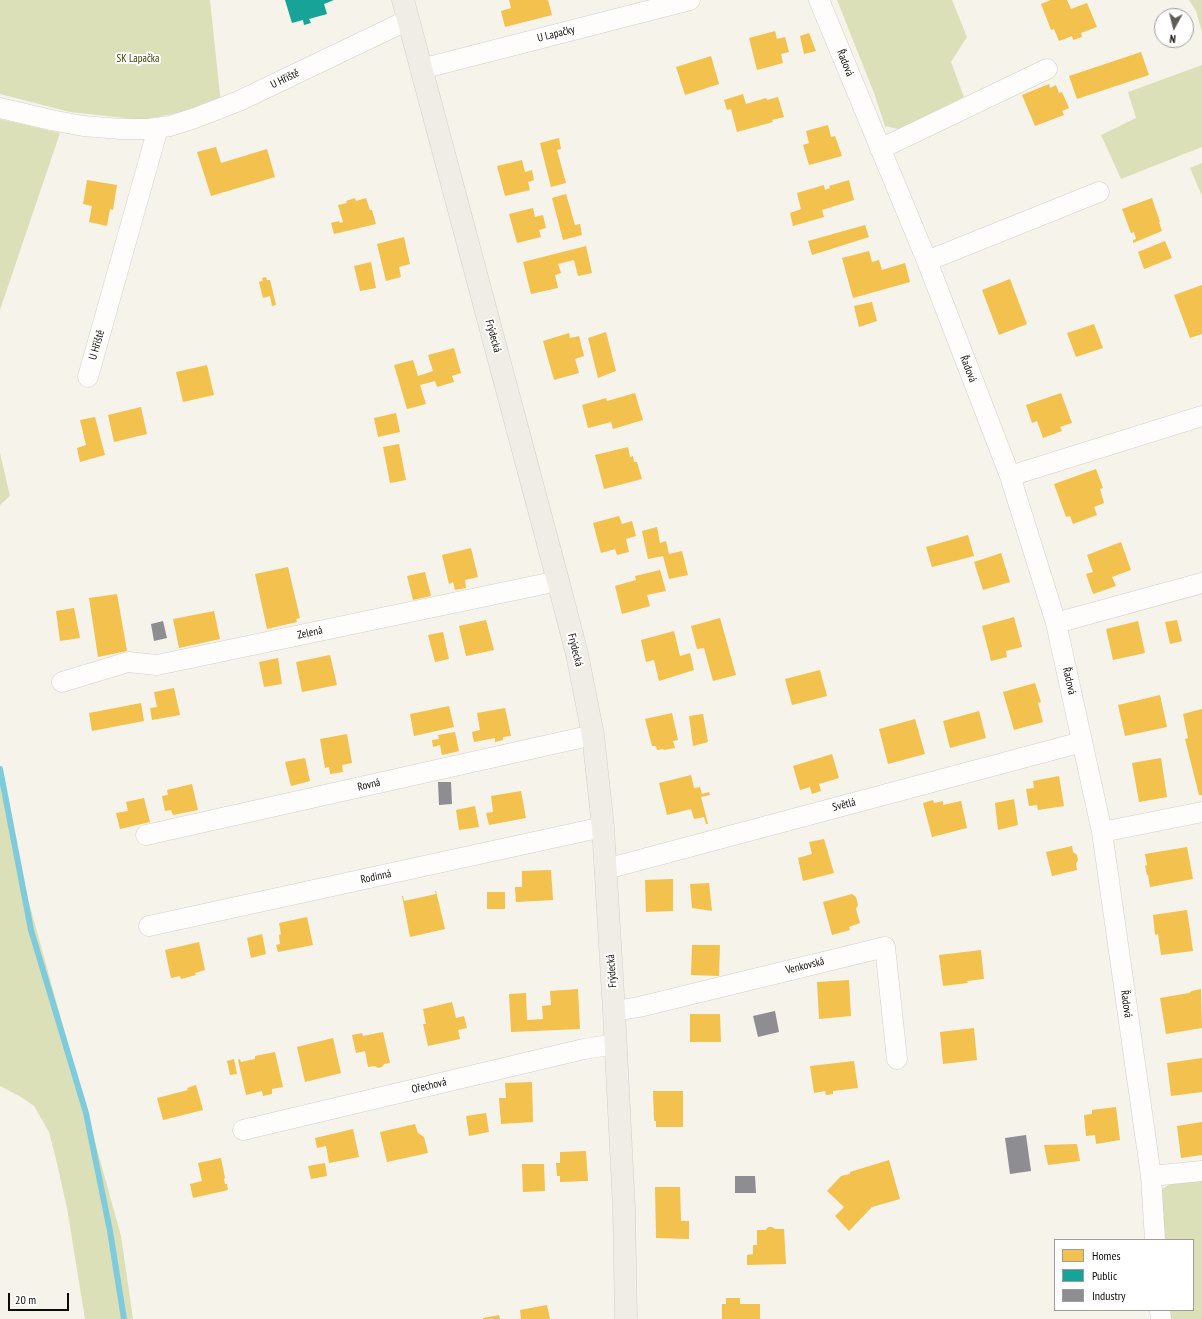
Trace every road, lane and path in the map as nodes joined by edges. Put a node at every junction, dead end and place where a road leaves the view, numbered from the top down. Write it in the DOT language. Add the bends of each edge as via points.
graph roads {
  1 [pos="690,0"];
  2 [pos="819,0"];
  3 [pos="406,10"];
  4 [pos="422,69"];
  5 [pos="1048,69"];
  6 [pos="0,108"];
  7 [pos="158,128"];
  8 [pos="880,149"];
  9 [pos="1100,192"];
  10 [pos="927,261"];
  11 [pos="88,377"];
  12 [pos="1202,416"];
  13 [pos="1010,476"];
  14 [pos="558,581"];
  15 [pos="1202,582"];
  16 [pos="1056,624"];
  17 [pos="62,682"];
  18 [pos="593,735"];
  19 [pos="1082,742"];
  20 [pos="1202,812"];
  21 [pos="603,827"];
  22 [pos="1102,832"];
  23 [pos="146,835"];
  24 [pos="606,869"];
  25 [pos="149,926"];
  26 [pos="614,1011"];
  27 [pos="616,1044"];
  28 [pos="897,1059"];
  29 [pos="243,1130"];
  30 [pos="1202,1171"];
  31 [pos="1150,1176"];
  32 [pos="1155,1239"];
  33 [pos="626,1319"];
  1 -- 4 [label="street, U Lapačky"];
  2 -- 8 [label="street, Řadová"];
  3 -- 4 [label="main road, Frýdecká"];
  3 -- 7 [label="street, U Hřiště" via="239,101 195,118"];
  4 -- 14 [label="main road, Frýdecká"];
  5 -- 8 [label="street"];
  6 -- 7 [label="street, U Hřiště" via="83,126"];
  7 -- 11 [label="street, U Hřiště"];
  8 -- 10 [label="street, Řadová"];
  9 -- 10 [label="street"];
  10 -- 13 [label="street, Řadová"];
  12 -- 13 [label="street"];
  13 -- 16 [label="street, Řadová"];
  14 -- 17 [label="street, Zelená" via="157,666 128,662"];
  14 -- 18 [label="main road, Frýdecká"];
  15 -- 16 [label="street"];
  16 -- 19 [label="street, Řadová"];
  18 -- 21 [label="main road, Frýdecká"];
  18 -- 23 [label="street, Rovná"];
  19 -- 22 [label="street, Řadová"];
  19 -- 24 [label="street, Světlá"];
  20 -- 22 [label="street"];
  21 -- 24 [label="main road, Frýdecká"];
  21 -- 25 [label="street, Rodinná"];
  22 -- 31 [label="street, Řadová"];
  24 -- 26 [label="main road, Frýdecká"];
  26 -- 27 [label="main road, Frýdecká"];
  26 -- 28 [label="street, Venkovská" via="885,947"];
  27 -- 29 [label="street, Ořechová" via="584,1048"];
  27 -- 33 [label="main road, Frýdecká" via="624,1208"];
  30 -- 31 [label="street"];
  31 -- 32 [label="street, Řadová"];
}
